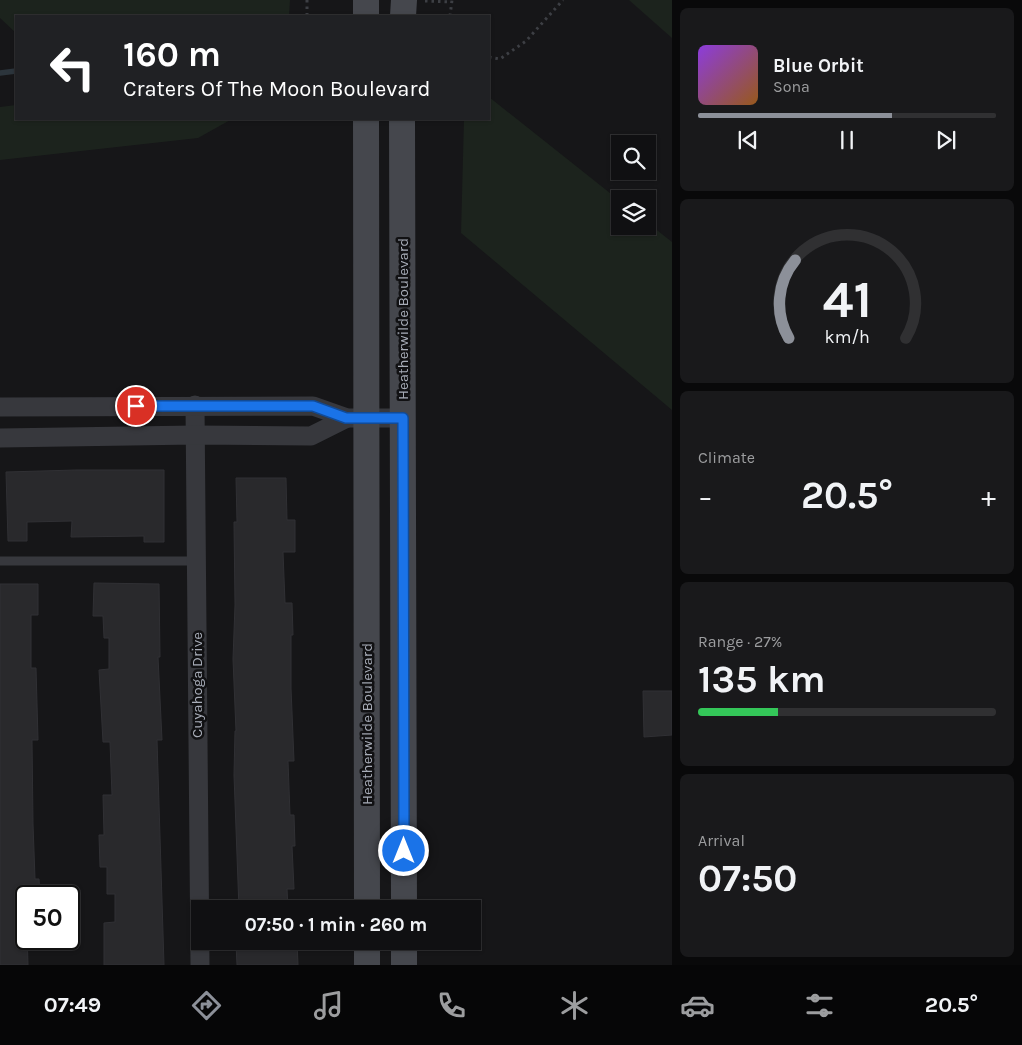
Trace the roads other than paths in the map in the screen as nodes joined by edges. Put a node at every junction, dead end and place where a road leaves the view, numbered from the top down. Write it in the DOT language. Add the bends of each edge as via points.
graph roads {
  1 [pos="366,0"];
  2 [pos="366,15"];
  3 [pos="366,120"];
  4 [pos="402,120"];
  5 [pos="195,405"];
  6 [pos="0,407"];
  7 [pos="356,418"];
  8 [pos="403,418"];
  9 [pos="195,435"];
  10 [pos="0,438"];
  11 [pos="0,561"];
  12 [pos="196,561"];
  13 [pos="367,900"];
  14 [pos="404,900"];
  15 [pos="367,950"];
  16 [pos="404,950"];
  17 [pos="200,965"];
  18 [pos="367,965"];
  19 [pos="404,965"];
  1 -- 2 [label="main road"];
  3 -- 7 [label="main road, Heatherwilde Boulevard"];
  4 -- 8 [label="main road, Heatherwilde Boulevard"];
  5 -- 6 [label="street"];
  5 -- 7 [label="street" via="313,406"];
  5 -- 9 [label="street, Cuyahoga Drive"];
  7 -- 8 [label="street"];
  7 -- 9 [label="street" via="311,436"];
  7 -- 13 [label="main road, Heatherwilde Boulevard"];
  8 -- 14 [label="main road, Heatherwilde Boulevard"];
  9 -- 10 [label="street"];
  9 -- 12 [label="street, Cuyahoga Drive"];
  11 -- 12 [label="lane"];
  12 -- 17 [label="street, Cuyahoga Drive"];
  15 -- 18 [label="main road"];
  16 -- 19 [label="main road"];
}
